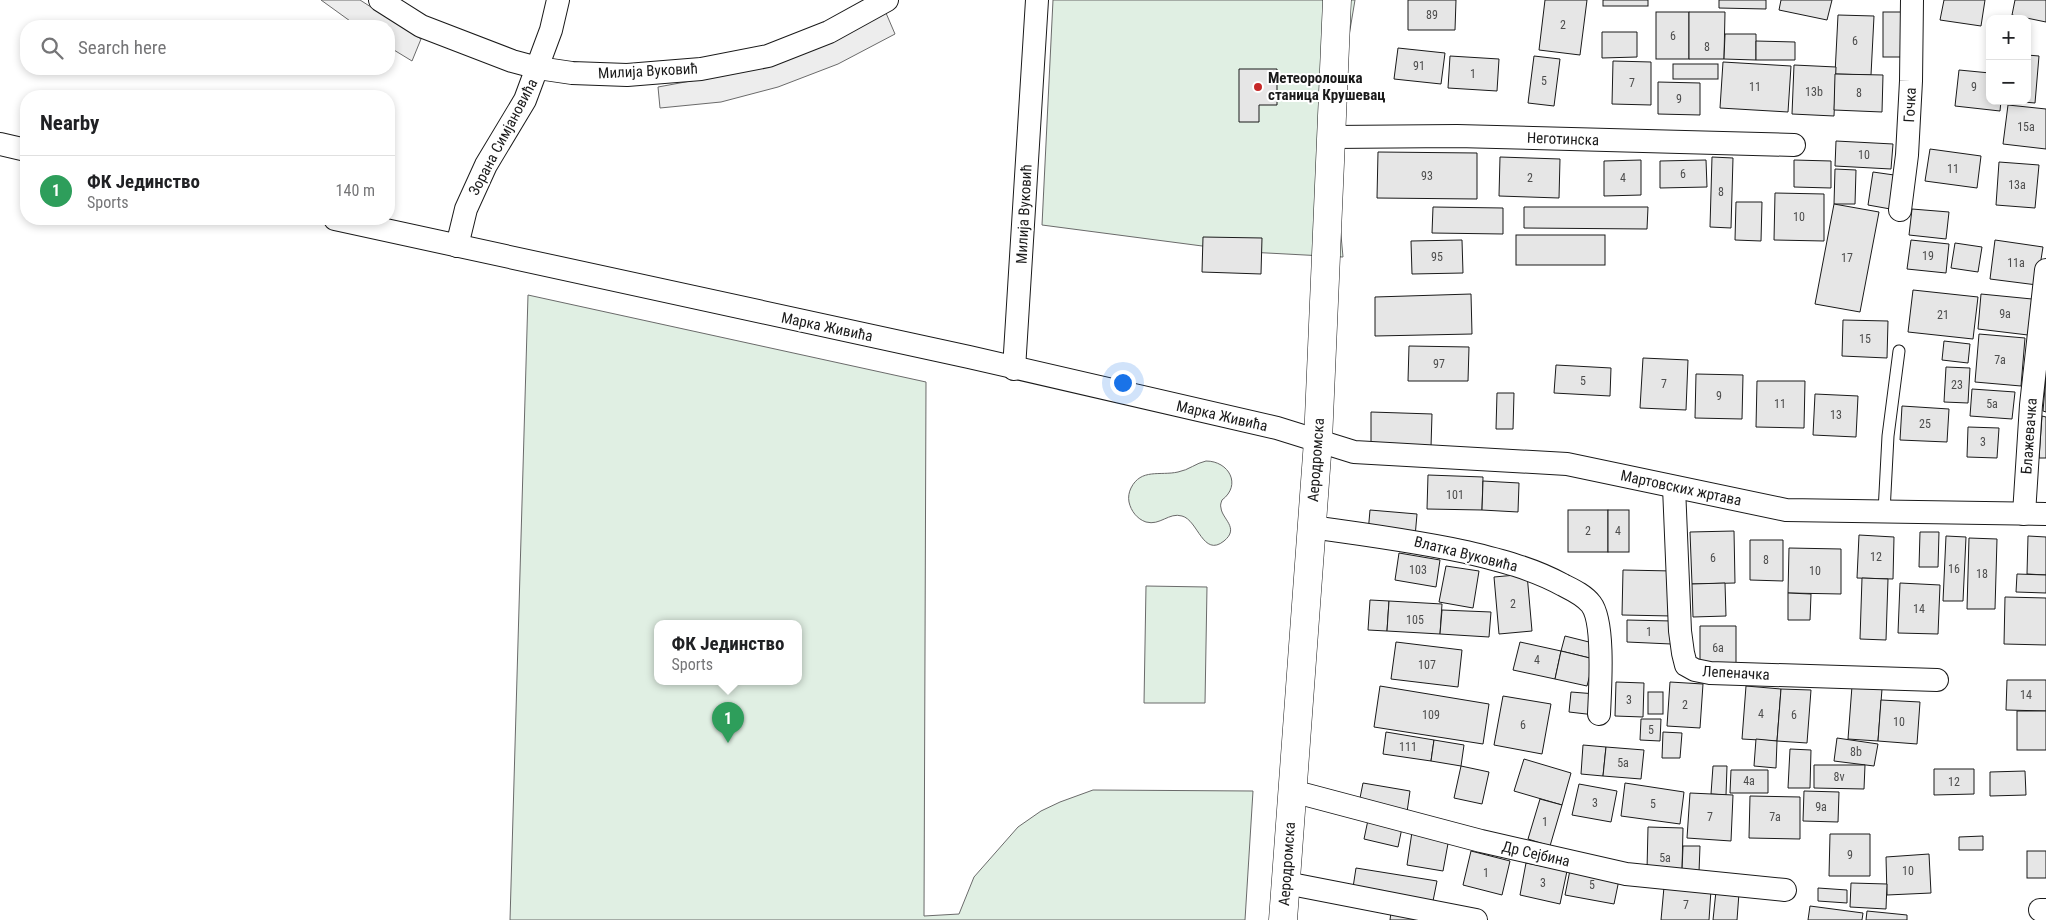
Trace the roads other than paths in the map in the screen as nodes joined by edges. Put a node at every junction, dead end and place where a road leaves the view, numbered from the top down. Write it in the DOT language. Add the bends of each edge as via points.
graph roads {
  1 [pos="380,0"];
  2 [pos="558,0"];
  3 [pos="887,0"];
  4 [pos="1037,0"];
  5 [pos="1338,0"];
  6 [pos="1912,0"];
  7 [pos="538,68"];
  8 [pos="1332,137"];
  9 [pos="0,144"];
  10 [pos="1794,145"];
  11 [pos="20,149"];
  12 [pos="1900,210"];
  13 [pos="362,225"];
  14 [pos="457,246"];
  15 [pos="2046,270"];
  16 [pos="1898,351"];
  17 [pos="1014,369"];
  18 [pos="1318,441"];
  19 [pos="1674,487"];
  20 [pos="1884,512"];
  21 [pos="2024,514"];
  22 [pos="2046,514"];
  23 [pos="1311,527"];
  24 [pos="1937,680"];
  25 [pos="1599,714"];
  26 [pos="1292,790"];
  27 [pos="1286,883"];
  28 [pos="1785,890"];
  29 [pos="1283,920"];
  30 [pos="1476,920"];
  1 -- 7 [label="street, Милија Вуковић" via="421,26"];
  2 -- 7 [label="street, Зорана Симјановића"];
  3 -- 7 [label="street, Милија Вуковић" via="829,32 768,56 701,69 627,75"];
  4 -- 17 [label="street, Милија Вуковић"];
  5 -- 8 [label="street, Аеродромска"];
  6 -- 12 [label="street, Гочка" via="1908,155"];
  7 -- 14 [label="street, Зорана Симјановића" via="525,100 486,165 466,209"];
  8 -- 10 [label="street, Неготинска" via="1457,136"];
  8 -- 18 [label="street, Аеродромска"];
  9 -- 11 [label="street"];
  13 -- 14 [label="street, Марка Живића"];
  14 -- 17 [label="street, Марка Живића"];
  15 -- 21 [label="street, Блажевачка" via="2031,405"];
  16 -- 20 [label="lane" via="1888,436"];
  17 -- 18 [label="street, Марка Живића" via="1277,428"];
  18 -- 19 [label="street, Мартовских жртава" via="1354,452 1567,464"];
  18 -- 23 [label="street, Аеродромска"];
  19 -- 20 [label="street, Мартовских жртава" via="1786,510"];
  19 -- 24 [label="street, Лепеначка" via="1680,631 1686,665 1710,673"];
  20 -- 21 [label="street, Мартовских жртава"];
  21 -- 22 [label="street, Мартовских жртава"];
  23 -- 25 [label="street, Влатка Вуковића" via="1419,542 1509,562 1551,578 1579,594 1592,605 1598,631"];
  23 -- 26 [label="street, Аеродромска"];
  26 -- 27 [label="street, Аеродромска"];
  26 -- 28 [label="street, Др Сејбина" via="1481,841 1626,874"];
  27 -- 29 [label="street, Аеродромска"];
  27 -- 30 [label="street"];
}
